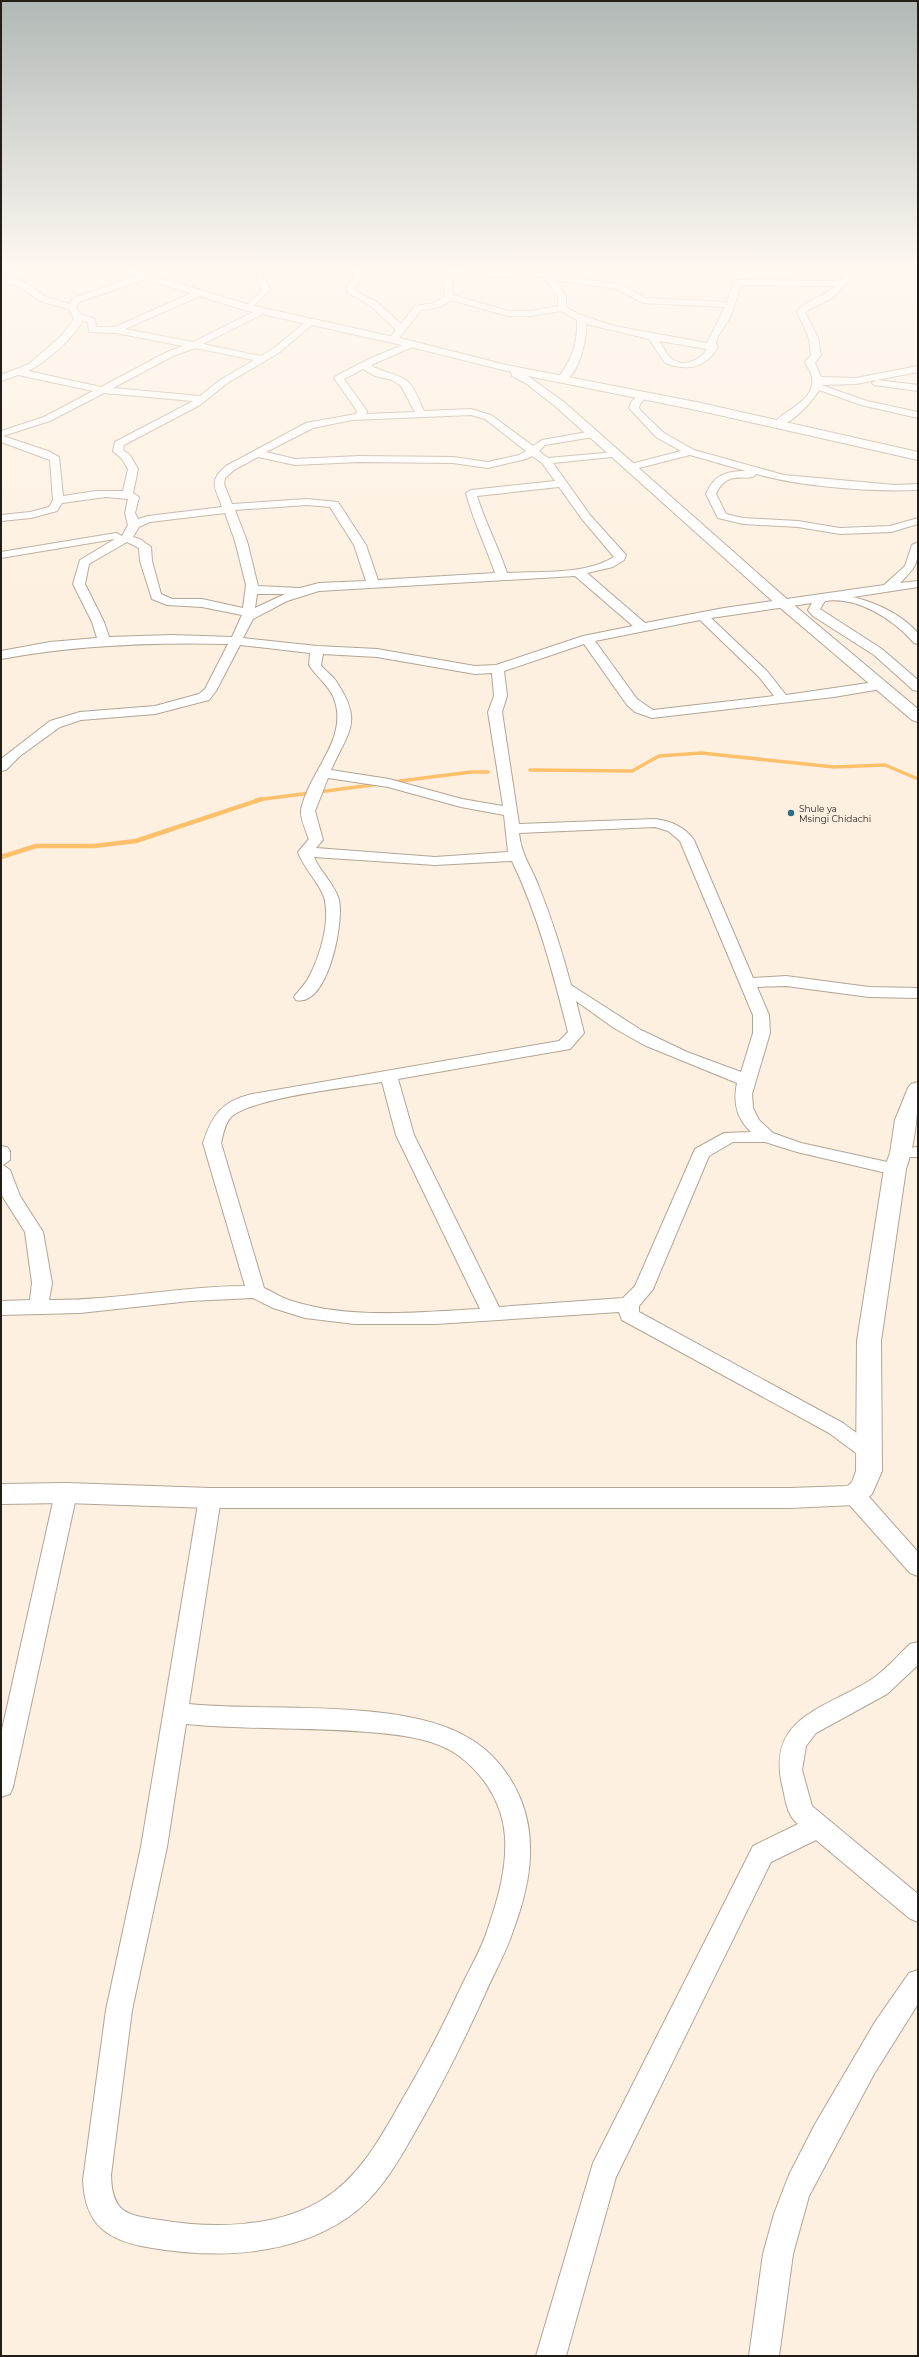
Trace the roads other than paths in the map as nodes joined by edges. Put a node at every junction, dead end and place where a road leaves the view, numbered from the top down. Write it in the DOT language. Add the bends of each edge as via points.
graph roads {
  1 [pos="38,376"];
  2 [pos="129,376"];
  3 [pos="233,376"];
  4 [pos="344,376"];
  5 [pos="386,376"];
  6 [pos="522,376"];
  7 [pos="551,376"];
  8 [pos="815,376"];
  9 [pos="882,376"];
  10 [pos="563,378"];
  11 [pos="856,381"];
  12 [pos="817,383"];
  13 [pos="918,388"];
  14 [pos="103,390"];
  15 [pos="643,395"];
  16 [pos="201,399"];
  17 [pos="421,415"];
  18 [pos="918,415"];
  19 [pos="355,418"];
  20 [pos="778,424"];
  21 [pos="1,434"];
  22 [pos="593,434"];
  23 [pos="1,439"];
  24 [pos="533,451"];
  25 [pos="690,452"];
  26 [pos="255,453"];
  27 [pos="612,454"];
  28 [pos="918,456"];
  29 [pos="546,461"];
  30 [pos="631,467"];
  31 [pos="762,473"];
  32 [pos="562,483"];
  33 [pos="58,486"];
  34 [pos="918,487"];
  35 [pos="88,495"];
  36 [pos="127,495"];
  37 [pos="58,500"];
  38 [pos="230,508"];
  39 [pos="131,510"];
  40 [pos="177,515"];
  41 [pos="1,518"];
  42 [pos="918,520"];
  43 [pos="131,531"];
  44 [pos="918,545"];
  45 [pos="1,555"];
  46 [pos="578,572"];
  47 [pos="502,576"];
  48 [pos="373,584"];
  49 [pos="918,584"];
  50 [pos="890,587"];
  51 [pos="252,590"];
  52 [pos="305,590"];
  53 [pos="826,597"];
  54 [pos="783,603"];
  55 [pos="887,614"];
  56 [pos="249,615"];
  57 [pos="702,616"];
  58 [pos="642,627"];
  59 [pos="917,637"];
  60 [pos="587,639"];
  61 [pos="104,641"];
  62 [pos="235,641"];
  63 [pos="317,650"];
  64 [pos="1,655"];
  65 [pos="497,669"];
  66 [pos="882,685"];
  67 [pos="918,687"];
  68 [pos="783,699"];
  69 [pos="918,717"];
  70 [pos="1,767"];
  71 [pos="323,773"];
  72 [pos="511,812"];
  73 [pos="513,829"];
  74 [pos="305,852"];
  75 [pos="516,856"];
  76 [pos="748,983"];
  77 [pos="564,987"];
  78 [pos="918,993"];
  79 [pos="302,997"];
  80 [pos="389,1076"];
  81 [pos="746,1080"];
  82 [pos="918,1088"];
  83 [pos="767,1138"];
  84 [pos="1,1151"];
  85 [pos="905,1158"];
  86 [pos="1,1160"];
  87 [pos="1,1170"];
  88 [pos="256,1292"];
  89 [pos="629,1304"];
  90 [pos="39,1305"];
  91 [pos="1,1308"];
  92 [pos="492,1314"];
  93 [pos="870,1454"];
  94 [pos="66,1493"];
  95 [pos="1,1494"];
  96 [pos="854,1495"];
  97 [pos="210,1498"];
  98 [pos="918,1567"];
  99 [pos="918,1651"];
  100 [pos="176,1713"];
  101 [pos="4,1749"];
  102 [pos="1,1787"];
  103 [pos="819,1826"];
  104 [pos="918,1910"];
  105 [pos="918,1982"];
  106 [pos="550,2356"];
  107 [pos="764,2356"];
  1 -- 14 [label="street"];
  2 -- 14 [label="street"];
  3 -- 16 [label="street"];
  4 -- 19 [label="street" via="339,378 362,411 360,416"];
  5 -- 17 [label="street" via="405,384"];
  6 -- 22 [label="street"];
  7 -- 10 [label="street"];
  8 -- 12 [label="street"];
  9 -- 11 [label="street"];
  10 -- 15 [label="street"];
  11 -- 12 [label="street"];
  11 -- 13 [label="street"];
  12 -- 18 [label="street" via="864,403"];
  12 -- 20 [label="street" via="805,403"];
  14 -- 16 [label="street"];
  14 -- 21 [label="street" via="46,419"];
  15 -- 20 [label="street"];
  15 -- 25 [label="street" via="635,403 634,408 638,414 660,435"];
  16 -- 36 [label="street" via="154,428 119,444 118,451 126,457 133,469"];
  17 -- 19 [label="street"];
  17 -- 24 [label="street" via="471,412 482,414"];
  19 -- 26 [label="street" via="303,428"];
  20 -- 28 [label="street"];
  22 -- 24 [label="street" via="542,443"];
  22 -- 27 [label="street"];
  23 -- 33 [label="street" via="55,459"];
  24 -- 26 [label="street" via="511,460 488,465 453,460 359,459 295,462"];
  24 -- 29 [label="street"];
  25 -- 30 [label="street"];
  25 -- 31 [label="street"];
  26 -- 38 [label="street" via="220,476 219,484"];
  27 -- 29 [label="street"];
  27 -- 30 [label="street"];
  29 -- 32 [label="street"];
  30 -- 54 [label="street"];
  31 -- 34 [label="street" via="798,480"];
  31 -- 42 [label="street" via="718,479 711,494 722,516 748,522 798,524 840,531 892,529"];
  32 -- 46 [label="street" via="586,517 620,555 620,558 609,565"];
  32 -- 47 [label="street" via="471,493 479,521 493,549"];
  33 -- 35 [label="street"];
  33 -- 37 [label="street"];
  35 -- 36 [label="street"];
  35 -- 37 [label="street"];
  36 -- 39 [label="street" via="134,497"];
  37 -- 41 [label="street" via="54,509 46,512"];
  38 -- 40 [label="street"];
  38 -- 48 [label="street" via="307,502 334,504 360,545"];
  38 -- 51 [label="street" via="241,541"];
  39 -- 40 [label="street"];
  39 -- 43 [label="street"];
  40 -- 43 [label="street" via="148,519"];
  43 -- 45 [label="street" via="111,538"];
  43 -- 56 [label="street" via="145,547 146,561 156,596 173,603 202,603"];
  43 -- 61 [label="street" via="84,562 80,574 79,584 98,622"];
  44 -- 50 [label="street" via="910,567"];
  46 -- 47 [label="street"];
  46 -- 58 [label="street"];
  47 -- 48 [label="street"];
  48 -- 52 [label="street"];
  49 -- 50 [label="street"];
  50 -- 53 [label="street"];
  50 -- 55 [label="street" via="885,593"];
  51 -- 52 [label="street"];
  51 -- 56 [label="street"];
  52 -- 56 [label="street"];
  53 -- 54 [label="street"];
  53 -- 55 [label="street" via="854,600"];
  53 -- 67 [label="street" via="814,610 817,613 878,652"];
  54 -- 57 [label="street"];
  54 -- 66 [label="street"];
  55 -- 59 [label="street"];
  56 -- 62 [label="street"];
  57 -- 58 [label="street"];
  57 -- 68 [label="street" via="763,674"];
  58 -- 60 [label="street"];
  60 -- 65 [label="street"];
  60 -- 68 [label="street" via="632,702 652,714"];
  61 -- 62 [label="street"];
  61 -- 64 [label="street" via="50,646"];
  62 -- 63 [label="street"];
  62 -- 70 [label="street" via="214,686 204,697 155,710 68,719 54,724 33,739"];
  63 -- 65 [label="street" via="377,653 475,670"];
  63 -- 71 [label="street" via="315,665 330,681 339,696 345,715 344,731"];
  65 -- 72 [label="street" via="502,688 495,712"];
  66 -- 68 [label="street"];
  66 -- 69 [label="street"];
  71 -- 72 [label="street" via="381,781 455,802"];
  71 -- 74 [label="street" via="308,811 316,840"];
  72 -- 73 [label="street"];
  73 -- 75 [label="street"];
  73 -- 76 [label="street" via="667,824 687,840"];
  74 -- 75 [label="street" via="436,860"];
  74 -- 79 [label="street" via="308,862 331,898 333,914 329,945 317,978"];
  75 -- 77 [label="street" via="531,885 553,946"];
  76 -- 78 [label="street" via="786,981 869,992"];
  76 -- 81 [label="street" via="763,1027 757,1054"];
  77 -- 80 [label="street" via="576,1033 564,1045"];
  77 -- 81 [label="street" via="584,998 619,1024 666,1050"];
  80 -- 88 [label="street" via="252,1099 224,1112 217,1124 212,1143"];
  80 -- 92 [label="street" via="405,1135"];
  81 -- 83 [label="street" via="742,1107 755,1129"];
  82 -- 85 [label="street" via="906,1120"];
  83 -- 85 [label="street" via="797,1147"];
  83 -- 89 [label="street" via="730,1137 701,1153 643,1289"];
  84 -- 86 [label="street"];
  85 -- 93 [label="street" via="877,1281 870,1341"];
  87 -- 90 [label="street" via="11,1196 34,1232 42,1283"];
  88 -- 90 [label="street" via="227,1292 79,1306"];
  88 -- 92 [label="street" via="283,1305 335,1315 428,1318"];
  89 -- 92 [label="street" via="573,1311"];
  89 -- 93 [label="street" via="629,1315 836,1428"];
  90 -- 91 [label="street"];
  93 -- 96 [label="street" via="869,1470 863,1487"];
  94 -- 95 [label="street"];
  94 -- 97 [label="street"];
  94 -- 101 [label="street" via="15,1728"];
  96 -- 97 [label="street" via="790,1498"];
  96 -- 98 [label="street"];
  97 -- 100 [label="street"];
  99 -- 103 [label="street" via="879,1686 808,1726 794,1743 790,1770 801,1812"];
  100 -- 100 [label="street" via="154,1847 119,2010 97,2175 98,2194 107,2216 128,2230 164,2236 229,2239 285,2232 333,2211 356,2193 388,2151 429,2081 503,1926 517,1869 516,1824 507,1792 482,1763 456,1742 418,1729 369,1723"];
  101 -- 102 [label="street"];
  103 -- 104 [label="street"];
  103 -- 106 [label="street" via="762,1854 603,2173"];
  105 -- 107 [label="street" via="900,2005 853,2082 795,2195 779,2252 769,2306"];
}
